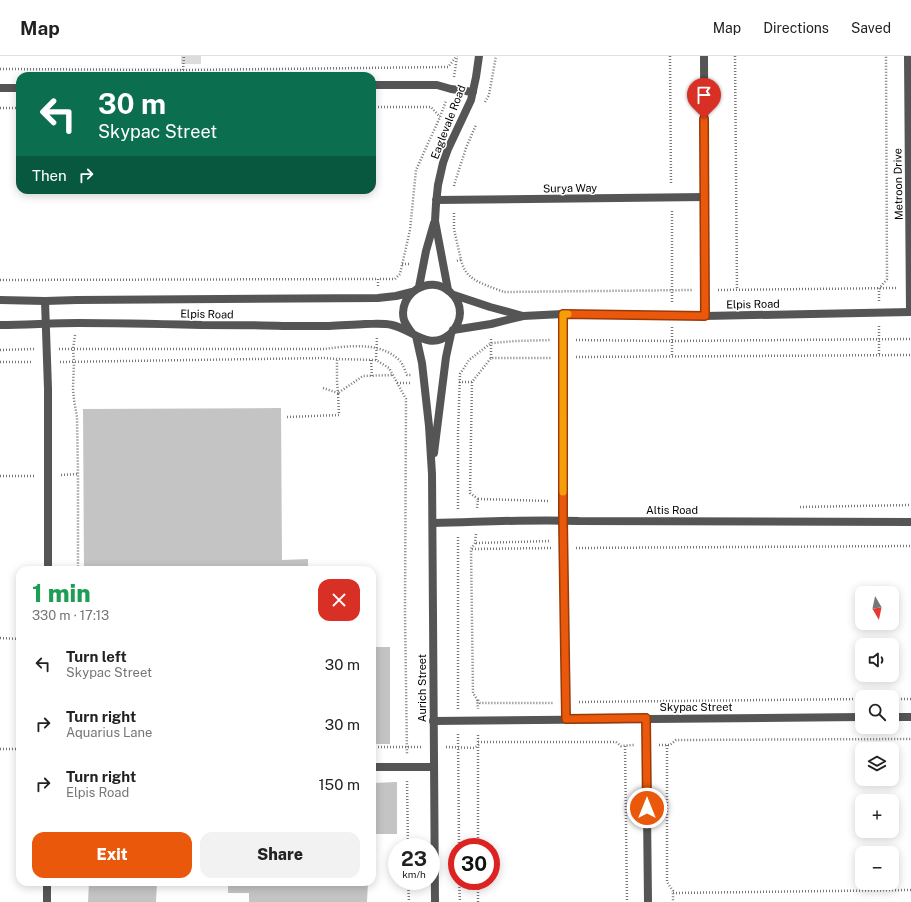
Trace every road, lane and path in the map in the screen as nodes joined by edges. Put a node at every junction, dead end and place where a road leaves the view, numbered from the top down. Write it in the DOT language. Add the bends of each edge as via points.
graph roads {
  1 [pos="184,56"];
  2 [pos="457,56"];
  3 [pos="478,56"];
  4 [pos="496,56"];
  5 [pos="704,56"];
  6 [pos="735,56"];
  7 [pos="886,56"];
  8 [pos="908,56"];
  9 [pos="0,69"];
  10 [pos="183,70"];
  11 [pos="376,85"];
  12 [pos="0,88"];
  13 [pos="16,88"];
  14 [pos="451,89"];
  15 [pos="473,92"];
  16 [pos="376,107"];
  17 [pos="0,108"];
  18 [pos="16,108"];
  19 [pos="483,108"];
  20 [pos="440,117"];
  21 [pos="478,121"];
  22 [pos="910,126"];
  23 [pos="705,197"];
  24 [pos="436,200"];
  25 [pos="453,200"];
  26 [pos="435,221"];
  27 [pos="461,260"];
  28 [pos="402,264"];
  29 [pos="423,264"];
  30 [pos="443,264"];
  31 [pos="378,279"];
  32 [pos="0,280"];
  33 [pos="910,288"];
  34 [pos="879,289"];
  35 [pos="416,290"];
  36 [pos="705,290"];
  37 [pos="738,290"];
  38 [pos="451,292"];
  39 [pos="378,298"];
  40 [pos="0,300"];
  41 [pos="45,301"];
  42 [pos="879,312"];
  43 [pos="911,312"];
  44 [pos="563,314"];
  45 [pos="523,316"];
  46 [pos="672,316"];
  47 [pos="705,316"];
  48 [pos="77,323"];
  49 [pos="46,324"];
  50 [pos="0,325"];
  51 [pos="452,332"];
  52 [pos="414,335"];
  53 [pos="48,349"];
  54 [pos="73,349"];
  55 [pos="0,350"];
  56 [pos="879,355"];
  57 [pos="911,355"];
  58 [pos="563,357"];
  59 [pos="672,357"];
  60 [pos="337,359"];
  61 [pos="371,360"];
  62 [pos="0,362"];
  63 [pos="48,362"];
  64 [pos="74,362"];
  65 [pos="393,375"];
  66 [pos="372,376"];
  67 [pos="423,379"];
  68 [pos="443,382"];
  69 [pos="472,382"];
  70 [pos="397,383"];
  71 [pos="324,388"];
  72 [pos="338,393"];
  73 [pos="286,417"];
  74 [pos="432,474"];
  75 [pos="478,499"];
  76 [pos="563,502"];
  77 [pos="563,520"];
  78 [pos="476,521"];
  79 [pos="911,522"];
  80 [pos="433,523"];
  81 [pos="476,543"];
  82 [pos="563,544"];
  83 [pos="911,546"];
  84 [pos="472,549"];
  85 [pos="48,566"];
  86 [pos="78,566"];
  87 [pos="0,638"];
  88 [pos="16,639"];
  89 [pos="855,699"];
  90 [pos="899,699"];
  91 [pos="911,699"];
  92 [pos="478,700"];
  93 [pos="565,702"];
  94 [pos="855,717"];
  95 [pos="899,717"];
  96 [pos="911,717"];
  97 [pos="646,718"];
  98 [pos="566,719"];
  99 [pos="478,720"];
  100 [pos="433,721"];
  101 [pos="911,739"];
  102 [pos="478,742"];
  103 [pos="646,745"];
  104 [pos="667,745"];
  105 [pos="625,746"];
  106 [pos="0,749"];
  107 [pos="16,749"];
  108 [pos="376,767"];
  109 [pos="407,767"];
  110 [pos="434,767"];
  111 [pos="408,838"];
  112 [pos="478,838"];
  113 [pos="48,886"];
  114 [pos="408,890"];
  115 [pos="459,890"];
  116 [pos="478,890"];
  117 [pos="911,890"];
  118 [pos="673,893"];
  119 [pos="48,902"];
  120 [pos="409,902"];
  121 [pos="435,902"];
  122 [pos="460,902"];
  123 [pos="478,902"];
  124 [pos="627,902"];
  125 [pos="648,902"];
  126 [pos="672,902"];
  1 -- 10 [label="path"];
  2 -- 10 [label="path" via="448,67"];
  2 -- 14 [label="path"];
  3 -- 15 [label="street, Eaglevale Road"];
  4 -- 19 [label="path" via="489,94"];
  5 -- 23 [label="street"];
  6 -- 37 [label="path"];
  7 -- 34 [label="path" via="887,279"];
  8 -- 22 [label="street, Metroon Drive"];
  9 -- 10 [label="path"];
  11 -- 14 [label="street" via="437,85"];
  12 -- 13 [label="street"];
  14 -- 15 [label="street"];
  14 -- 20 [label="path"];
  15 -- 24 [label="street, Eaglevale Road" via="443,163"];
  16 -- 20 [label="path" via="431,107"];
  17 -- 18 [label="path"];
  20 -- 28 [label="path" via="416,170 410,230"];
  21 -- 25 [label="path" via="455,182"];
  22 -- 33 [label="street, Metroon Drive"];
  23 -- 25 [label="street, Surya Way"];
  23 -- 36 [label="street"];
  24 -- 25 [label="street, Surya Way"];
  24 -- 26 [label="street, Eaglevale Road"];
  25 -- 27 [label="path" via="454,229"];
  26 -- 29 [label="street, Eaglevale Road"];
  26 -- 30 [label="street, Eaglevale Road"];
  27 -- 30 [label="path"];
  27 -- 36 [label="path" via="465,270 475,280 504,292"];
  28 -- 29 [label="path"];
  28 -- 31 [label="path" via="396,279"];
  29 -- 35 [label="street, Eaglevale Road"];
  30 -- 38 [label="street, Eaglevale Road"];
  31 -- 32 [label="path"];
  31 -- 39 [label="path"];
  33 -- 34 [label="path"];
  33 -- 43 [label="street, Metroon Drive"];
  34 -- 37 [label="path"];
  34 -- 42 [label="path"];
  35 -- 38 [label="street" via="434,284"];
  35 -- 39 [label="street, Elpis Road"];
  35 -- 52 [label="street" via="407,298 403,312 407,327"];
  36 -- 37 [label="path"];
  36 -- 47 [label="street"];
  38 -- 45 [label="street, Elpis Road"];
  38 -- 51 [label="street" via="460,309 458,324"];
  39 -- 41 [label="street, Elpis Road"];
  40 -- 41 [label="street, Elpis Road"];
  41 -- 49 [label="street"];
  42 -- 43 [label="street, Elpis Road"];
  42 -- 47 [label="street, Elpis Road"];
  42 -- 56 [label="path"];
  44 -- 45 [label="street, Elpis Road"];
  44 -- 46 [label="street, Elpis Road"];
  44 -- 58 [label="street"];
  45 -- 51 [label="street, Elpis Road"];
  46 -- 47 [label="street, Elpis Road"];
  46 -- 59 [label="path"];
  48 -- 49 [label="street, Elpis Road"];
  48 -- 52 [label="street, Elpis Road" via="323,326 377,324 392,325"];
  48 -- 54 [label="path"];
  49 -- 50 [label="street, Elpis Road"];
  49 -- 53 [label="street"];
  51 -- 52 [label="street" via="433,341"];
  51 -- 68 [label="street, Aurich Street"];
  52 -- 67 [label="street, Aurich Street" via="422,363"];
  53 -- 54 [label="path"];
  53 -- 55 [label="path"];
  53 -- 63 [label="street"];
  54 -- 64 [label="path"];
  54 -- 67 [label="path" via="324,349 352,346 377,348 401,362 407,375"];
  56 -- 57 [label="path"];
  56 -- 59 [label="path"];
  58 -- 59 [label="path"];
  58 -- 69 [label="path" via="490,358"];
  58 -- 76 [label="street"];
  60 -- 61 [label="path"];
  60 -- 64 [label="path"];
  60 -- 72 [label="path"];
  61 -- 65 [label="path" via="376,360 389,368"];
  61 -- 66 [label="path"];
  62 -- 63 [label="path"];
  63 -- 64 [label="path"];
  63 -- 85 [label="street"];
  64 -- 86 [label="path" via="73,388 78,424"];
  65 -- 66 [label="path"];
  65 -- 70 [label="path"];
  66 -- 72 [label="path" via="363,376"];
  67 -- 70 [label="path"];
  67 -- 74 [label="street, Aurich Street"];
  68 -- 69 [label="path"];
  68 -- 74 [label="street, Aurich Street"];
  69 -- 75 [label="path" via="470,493"];
  70 -- 109 [label="path" via="406,399"];
  71 -- 72 [label="path"];
  72 -- 73 [label="path" via="339,415"];
  74 -- 80 [label="street, Aurich Street"];
  75 -- 76 [label="path"];
  75 -- 78 [label="path"];
  76 -- 77 [label="street"];
  77 -- 78 [label="street, Altis Road"];
  77 -- 79 [label="street, Altis Road"];
  77 -- 82 [label="street"];
  78 -- 80 [label="street, Altis Road"];
  78 -- 81 [label="path"];
  80 -- 100 [label="street, Aurich Street"];
  81 -- 82 [label="path"];
  81 -- 84 [label="path"];
  82 -- 83 [label="path"];
  82 -- 84 [label="path"];
  82 -- 93 [label="street"];
  84 -- 92 [label="path" via="473,693"];
  87 -- 88 [label="path"];
  89 -- 93 [label="path"];
  90 -- 91 [label="path"];
  92 -- 93 [label="path" via="480,703"];
  92 -- 99 [label="path"];
  93 -- 98 [label="street"];
  94 -- 97 [label="street, Skypac Street"];
  95 -- 96 [label="street"];
  97 -- 98 [label="street, Skypac Street"];
  97 -- 103 [label="street"];
  98 -- 99 [label="street, Skypac Street"];
  99 -- 100 [label="street, Skypac Street"];
  99 -- 102 [label="path"];
  100 -- 110 [label="street, Aurich Street"];
  101 -- 104 [label="path" via="676,740"];
  102 -- 105 [label="path" via="616,742"];
  102 -- 112 [label="path"];
  103 -- 104 [label="path"];
  103 -- 105 [label="path"];
  103 -- 125 [label="street"];
  104 -- 118 [label="path" via="667,882"];
  105 -- 124 [label="path"];
  106 -- 107 [label="path"];
  108 -- 109 [label="street"];
  109 -- 110 [label="street"];
  109 -- 111 [label="path"];
  110 -- 121 [label="street, Aurich Street"];
  113 -- 119 [label="street"];
  114 -- 120 [label="path"];
  115 -- 122 [label="path"];
  116 -- 123 [label="path"];
  117 -- 118 [label="path"];
  118 -- 126 [label="path"];
}
